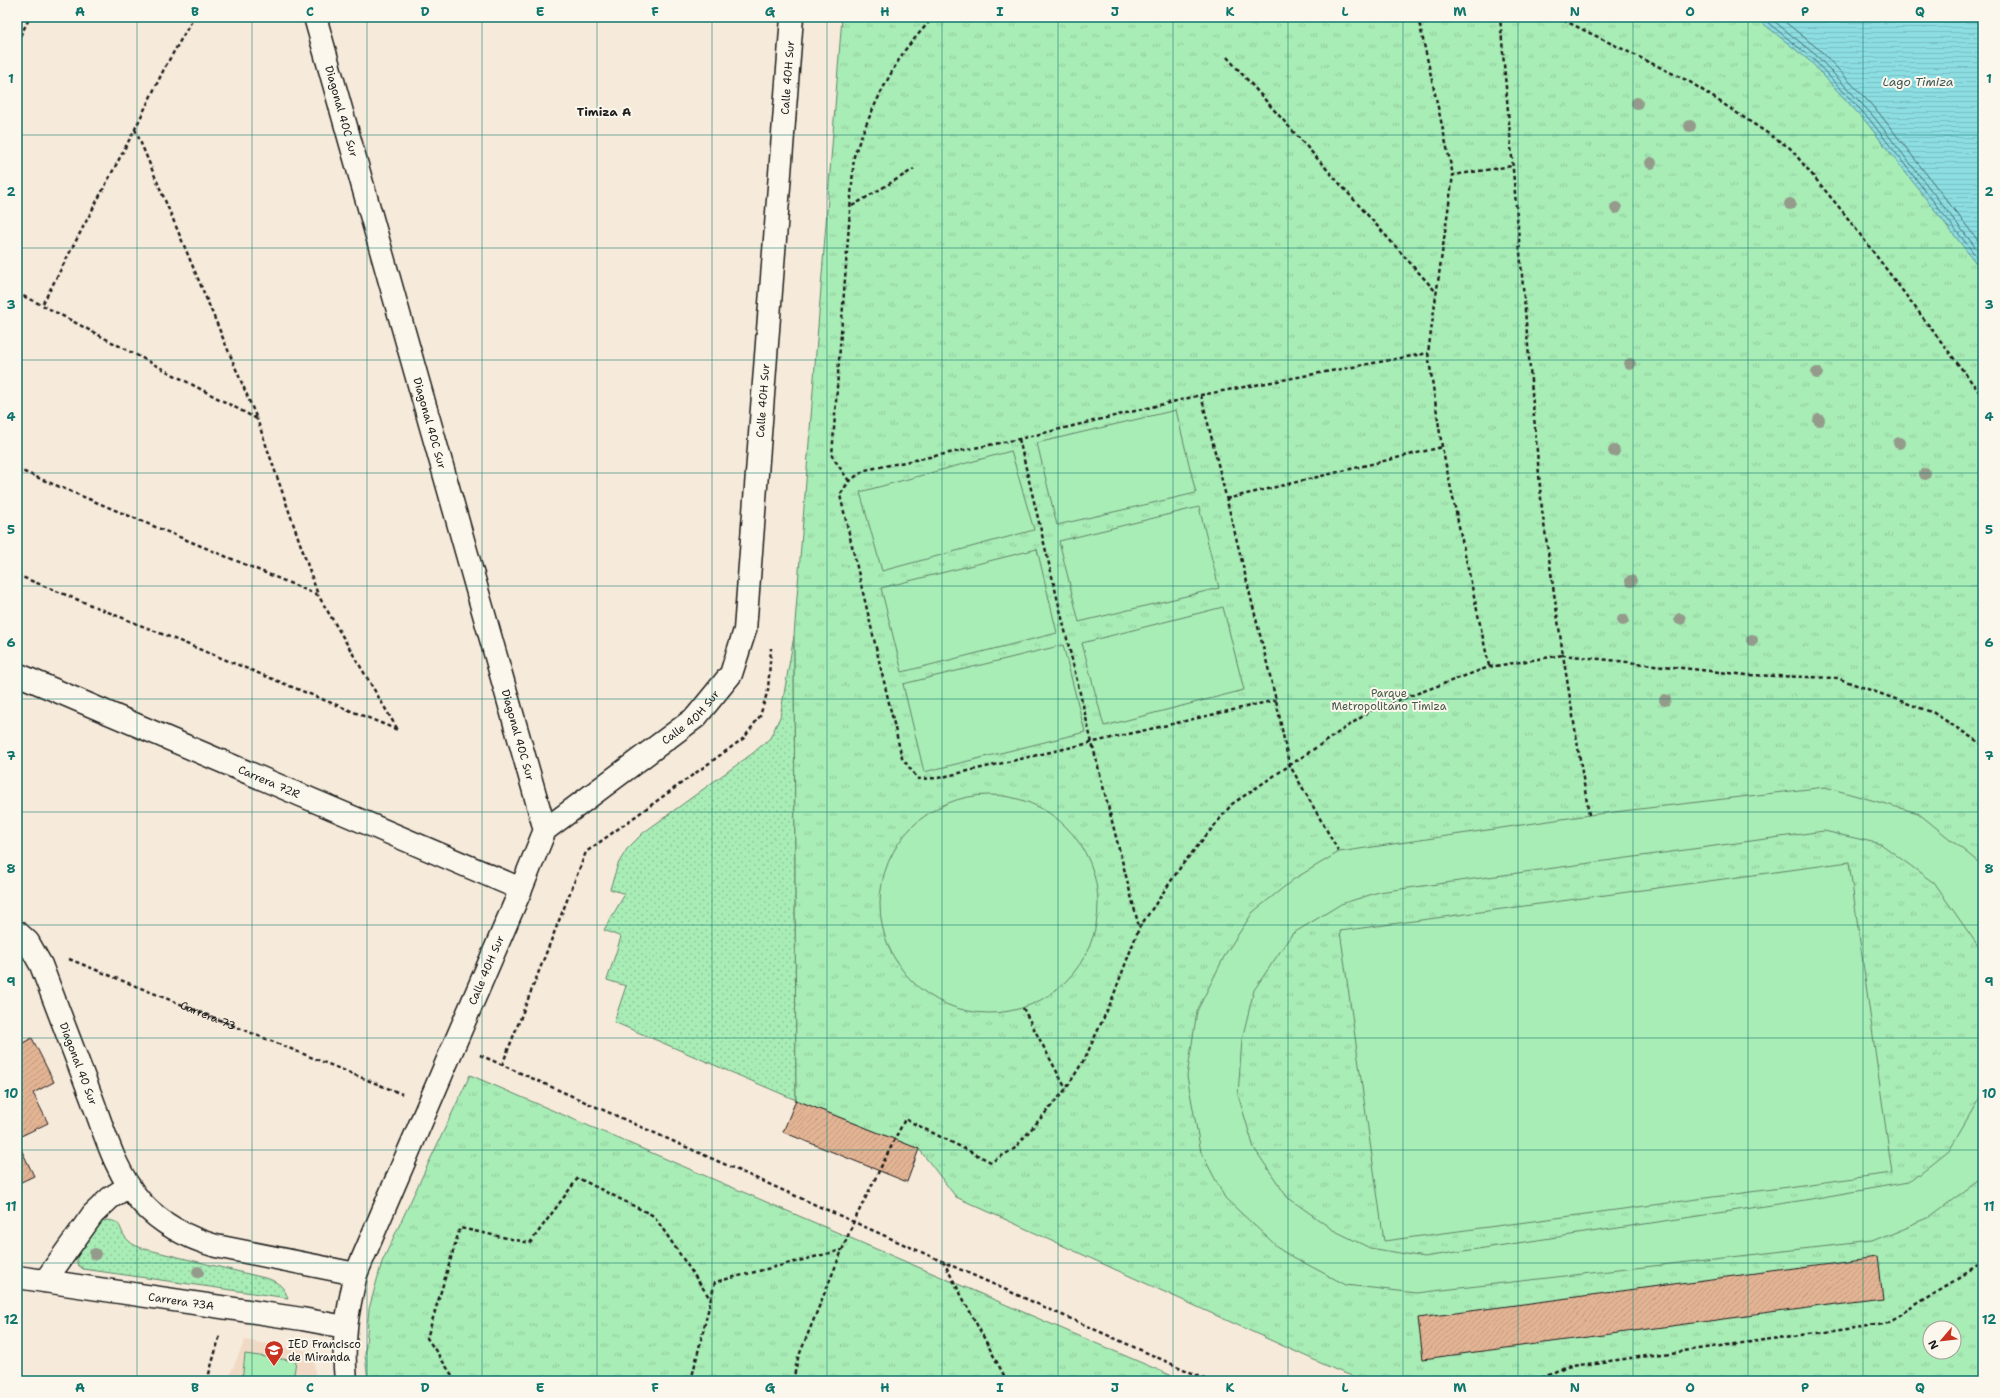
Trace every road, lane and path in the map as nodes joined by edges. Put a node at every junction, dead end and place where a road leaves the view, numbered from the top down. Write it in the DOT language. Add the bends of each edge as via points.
graph roads {
  1 [pos="30,17"];
  2 [pos="194,17"];
  3 [pos="315,17"];
  4 [pos="792,17"];
  5 [pos="933,17"];
  6 [pos="1418,17"];
  7 [pos="1500,17"];
  8 [pos="1557,17"];
  9 [pos="17,42"];
  10 [pos="1227,58"];
  11 [pos="135,128"];
  12 [pos="1512,166"];
  13 [pos="914,169"];
  14 [pos="1453,175"];
  15 [pos="852,206"];
  16 [pos="1436,292"];
  17 [pos="17,293"];
  18 [pos="42,305"];
  19 [pos="1428,353"];
  20 [pos="1201,395"];
  21 [pos="1983,397"];
  22 [pos="257,419"];
  23 [pos="1019,439"];
  24 [pos="1442,447"];
  25 [pos="17,469"];
  26 [pos="849,481"];
  27 [pos="1226,499"];
  28 [pos="17,575"];
  29 [pos="318,595"];
  30 [pos="1563,655"];
  31 [pos="1489,667"];
  32 [pos="17,674"];
  33 [pos="1276,700"];
  34 [pos="1092,743"];
  35 [pos="1983,745"];
  36 [pos="1289,764"];
  37 [pos="1589,815"];
  38 [pos="545,830"];
  39 [pos="1339,852"];
  40 [pos="521,889"];
  41 [pos="1139,928"];
  42 [pos="22,937"];
  43 [pos="1024,1008"];
  44 [pos="502,1065"];
  45 [pos="1066,1089"];
  46 [pos="403,1094"];
  47 [pos="129,1186"];
  48 [pos="854,1221"];
  49 [pos="842,1250"];
  50 [pos="943,1261"];
  51 [pos="1983,1264"];
  52 [pos="356,1274"];
  53 [pos="17,1277"];
  54 [pos="45,1281"];
  55 [pos="711,1300"];
  56 [pos="228,1308"];
  57 [pos="345,1327"];
  58 [pos="207,1381"];
  59 [pos="346,1381"];
  60 [pos="456,1381"];
  61 [pos="691,1381"];
  62 [pos="792,1381"];
  63 [pos="1007,1381"];
  64 [pos="1210,1381"];
  65 [pos="1535,1381"];
  1 -- 9 [label="path"];
  2 -- 11 [label="path" via="165,67"];
  3 -- 38 [label="street, Diagonal 40C Sur"];
  4 -- 38 [label="street, Calle 40H Sur" via="744,630 731,674 696,717"];
  5 -- 15 [label="path" via="906,50 865,124 854,156"];
  6 -- 14 [label="path"];
  7 -- 12 [label="path"];
  8 -- 21 [label="path" via="1690,82 1790,148 1843,212"];
  10 -- 16 [label="path"];
  11 -- 18 [label="path"];
  11 -- 22 [label="path"];
  12 -- 14 [label="path"];
  12 -- 30 [label="path" via="1542,510"];
  13 -- 15 [label="path"];
  14 -- 16 [label="path"];
  15 -- 26 [label="path" via="832,456"];
  16 -- 19 [label="path"];
  17 -- 18 [label="path"];
  18 -- 22 [label="path"];
  19 -- 20 [label="path"];
  19 -- 24 [label="path"];
  20 -- 23 [label="path"];
  20 -- 27 [label="path"];
  22 -- 29 [label="path"];
  23 -- 26 [label="path" via="865,470"];
  23 -- 34 [label="path"];
  24 -- 27 [label="path"];
  24 -- 31 [label="path"];
  25 -- 29 [label="path"];
  26 -- 34 [label="path" via="840,496 902,758 918,779 938,778"];
  27 -- 33 [label="path"];
  28 -- 29 [label="path" via="398,730"];
  30 -- 31 [label="path"];
  30 -- 35 [label="path" via="1747,675 1837,678 1934,713"];
  30 -- 37 [label="path"];
  31 -- 36 [label="path" via="1372,710"];
  32 -- 40 [label="street, Carrera 72R"];
  33 -- 34 [label="path"];
  33 -- 36 [label="path"];
  34 -- 41 [label="path"];
  36 -- 39 [label="path"];
  36 -- 41 [label="path" via="1232,804 1182,865"];
  38 -- 40 [label="street, Calle 40H Sur"];
  40 -- 52 [label="street, Calle 40H Sur"];
  41 -- 45 [label="path" via="1111,1002 1085,1058"];
  42 -- 46 [label="path, Carrera 73"];
  42 -- 47 [label="street, Diagonal 40 Sur" via="41,965 112,1154"];
  43 -- 45 [label="path"];
  44 -- 48 [label="path"];
  45 -- 48 [label="path" via="1014,1149 991,1162 905,1119"];
  47 -- 52 [label="street" via="158,1219 195,1240"];
  47 -- 54 [label="street" via="110,1198 93,1214"];
  48 -- 49 [label="path"];
  48 -- 50 [label="path"];
  49 -- 55 [label="path" via="715,1282"];
  49 -- 62 [label="path" via="798,1358"];
  50 -- 63 [label="path"];
  50 -- 64 [label="path"];
  51 -- 65 [label="path" via="1884,1324 1566,1367"];
  52 -- 57 [label="street, Calle 40H Sur"];
  53 -- 54 [label="street, Carrera 73A"];
  54 -- 56 [label="street, Carrera 73A"];
  55 -- 60 [label="path" via="654,1216 578,1178 530,1243 460,1228 427,1338"];
  55 -- 61 [label="path"];
  56 -- 57 [label="street, Carrera 73A"];
  56 -- 58 [label="path"];
  57 -- 59 [label="street, Calle 40H Sur"];
}
